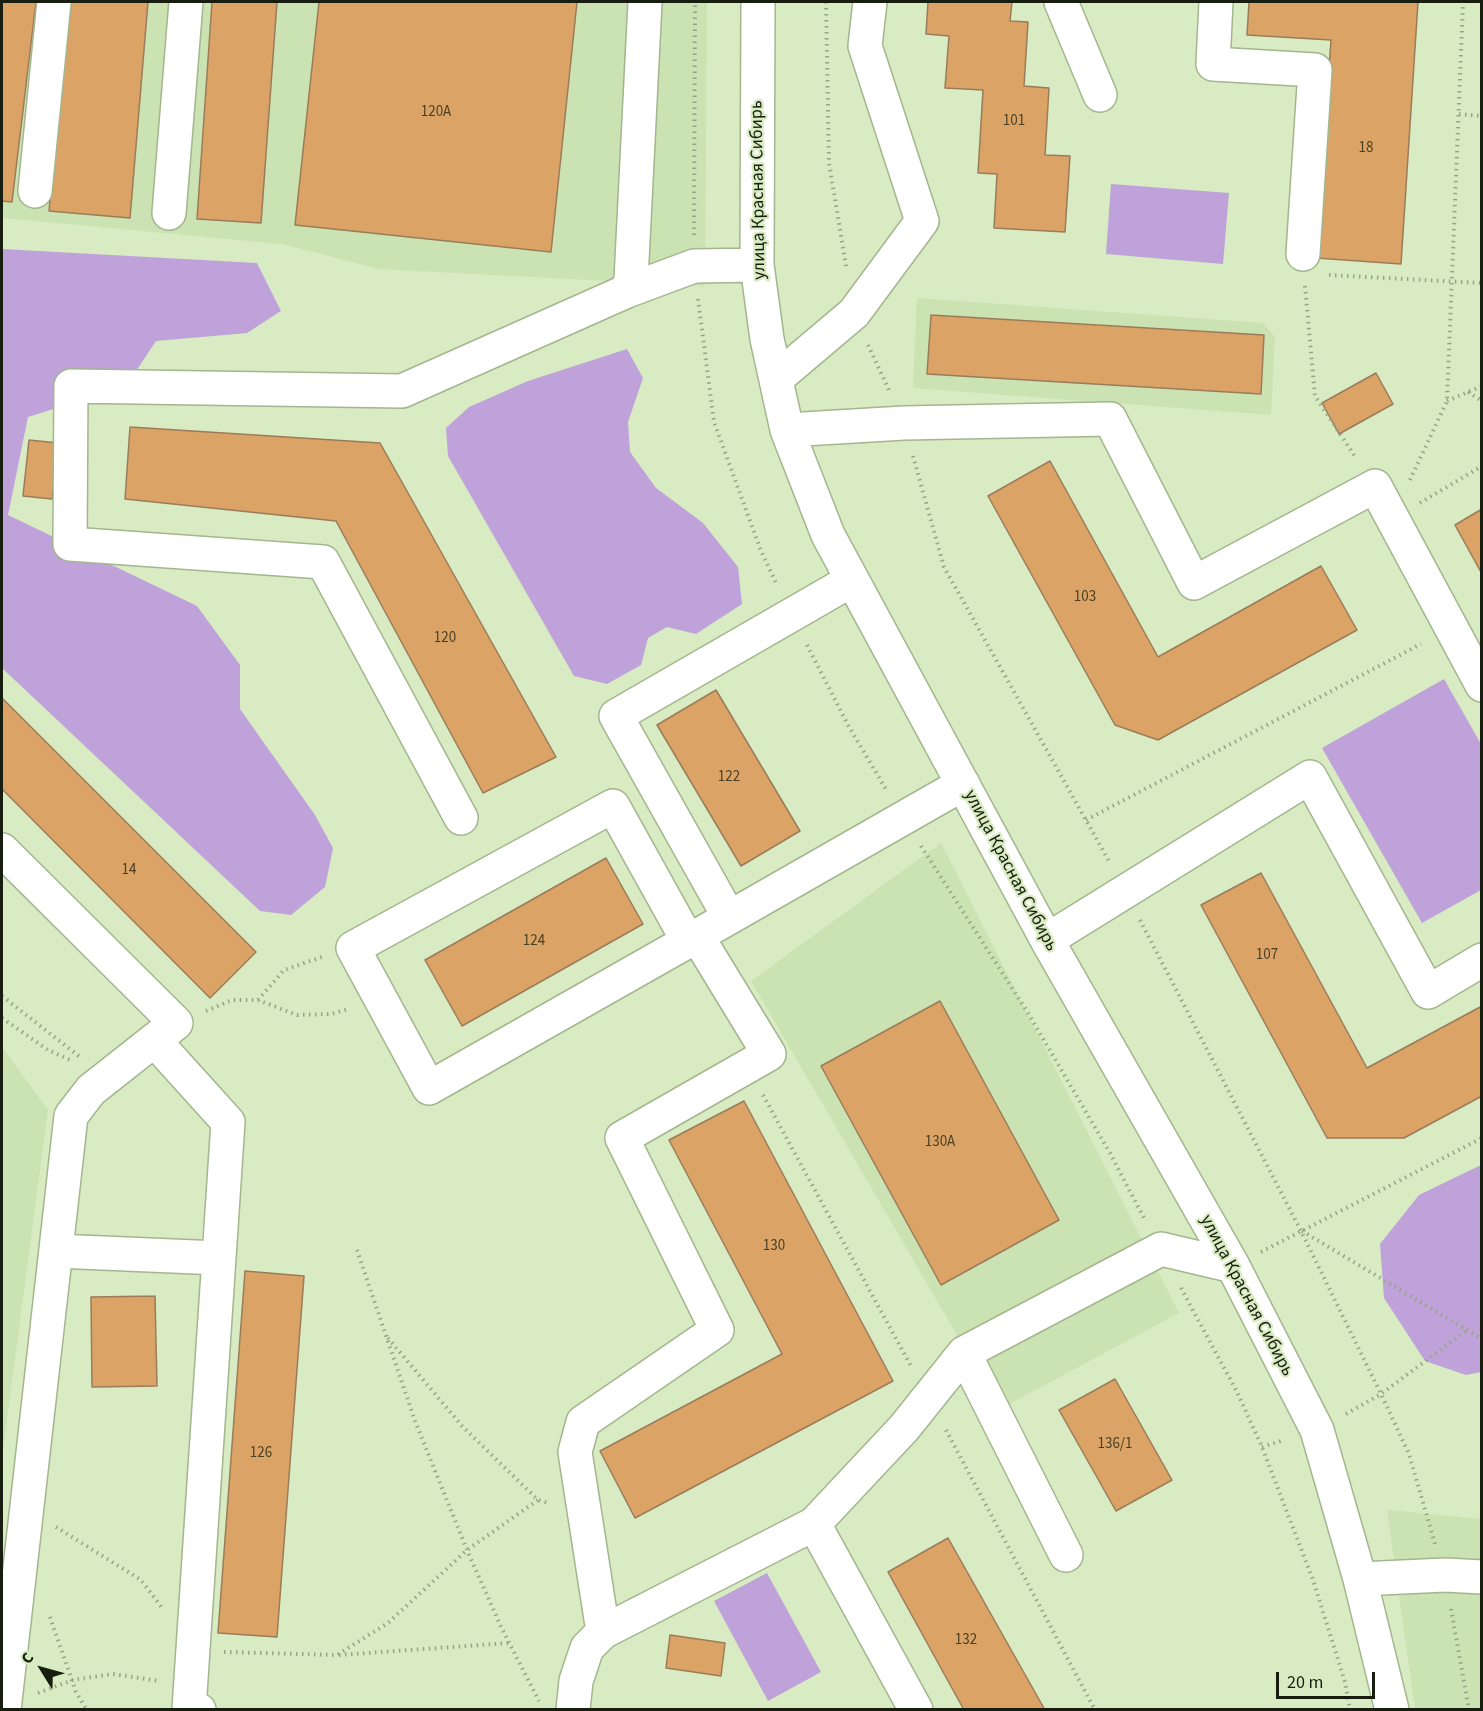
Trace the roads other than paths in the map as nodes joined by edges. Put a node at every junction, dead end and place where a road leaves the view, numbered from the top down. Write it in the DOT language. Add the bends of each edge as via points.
graph roads {
  1 [pos="54,2"];
  2 [pos="186,2"];
  3 [pos="645,2"];
  4 [pos="758,2"];
  5 [pos="870,2"];
  6 [pos="1061,2"];
  7 [pos="1216,2"];
  8 [pos="1100,95"];
  9 [pos="35,191"];
  10 [pos="170,213"];
  11 [pos="1303,263"];
  12 [pos="757,265"];
  13 [pos="627,291"];
  14 [pos="776,379"];
  15 [pos="787,430"];
  16 [pos="852,580"];
  17 [pos="1482,685"];
  18 [pos="963,784"];
  19 [pos="461,818"];
  20 [pos="2,850"];
  21 [pos="729,917"];
  22 [pos="692,938"];
  23 [pos="1047,940"];
  24 [pos="1482,960"];
  25 [pos="166,1032"];
  26 [pos="56,1251"];
  27 [pos="219,1258"];
  28 [pos="1233,1266"];
  29 [pos="964,1353"];
  30 [pos="814,1524"];
  31 [pos="1066,1555"];
  32 [pos="1482,1577"];
  33 [pos="1360,1579"];
  34 [pos="603,1632"];
  35 [pos="194,1697"];
  36 [pos="5,1708"];
  37 [pos="573,1710"];
  38 [pos="916,1710"];
  39 [pos="1392,1710"];
  1 -- 9 [label="street"];
  2 -- 10 [label="street"];
  3 -- 13 [label="street" via="632,280"];
  4 -- 12 [label="street, улица Красная Сибирь"];
  5 -- 14 [label="street" via="865,46 922,221 854,313"];
  6 -- 8 [label="street"];
  7 -- 11 [label="street" via="1213,64 1315,70"];
  12 -- 13 [label="street" via="694,266"];
  12 -- 14 [label="street, улица Красная Сибирь"];
  13 -- 19 [label="street" via="402,391 71,386 70,544 323,562"];
  14 -- 15 [label="street, улица Красная Сибирь"];
  15 -- 16 [label="street, улица Красная Сибирь" via="828,534"];
  15 -- 17 [label="street" via="904,423 1110,419 1194,583 1375,486"];
  16 -- 18 [label="street, улица Красная Сибирь"];
  16 -- 21 [label="street" via="616,716"];
  18 -- 21 [label="street"];
  18 -- 23 [label="street, улица Красная Сибирь"];
  20 -- 25 [label="street"];
  21 -- 22 [label="street"];
  22 -- 22 [label="street" via="429,1088 353,948 613,806"];
  22 -- 34 [label="street" via="769,1054 622,1138 717,1330 583,1422 575,1452"];
  23 -- 24 [label="street" via="1310,777 1428,992"];
  23 -- 28 [label="street, улица Красная Сибирь"];
  25 -- 26 [label="street" via="91,1090 71,1116"];
  25 -- 27 [label="street" via="228,1122"];
  26 -- 27 [label="street"];
  26 -- 36 [label="street"];
  27 -- 35 [label="street" via="193,1651"];
  28 -- 29 [label="street" via="1161,1249"];
  28 -- 33 [label="street, улица Красная Сибирь" via="1317,1430"];
  29 -- 30 [label="street" via="904,1428"];
  29 -- 31 [label="street"];
  30 -- 34 [label="street"];
  30 -- 38 [label="street"];
  32 -- 33 [label="street"];
  33 -- 39 [label="street, улица Красная Сибирь"];
  34 -- 37 [label="street" via="587,1648 576,1681"];
}
